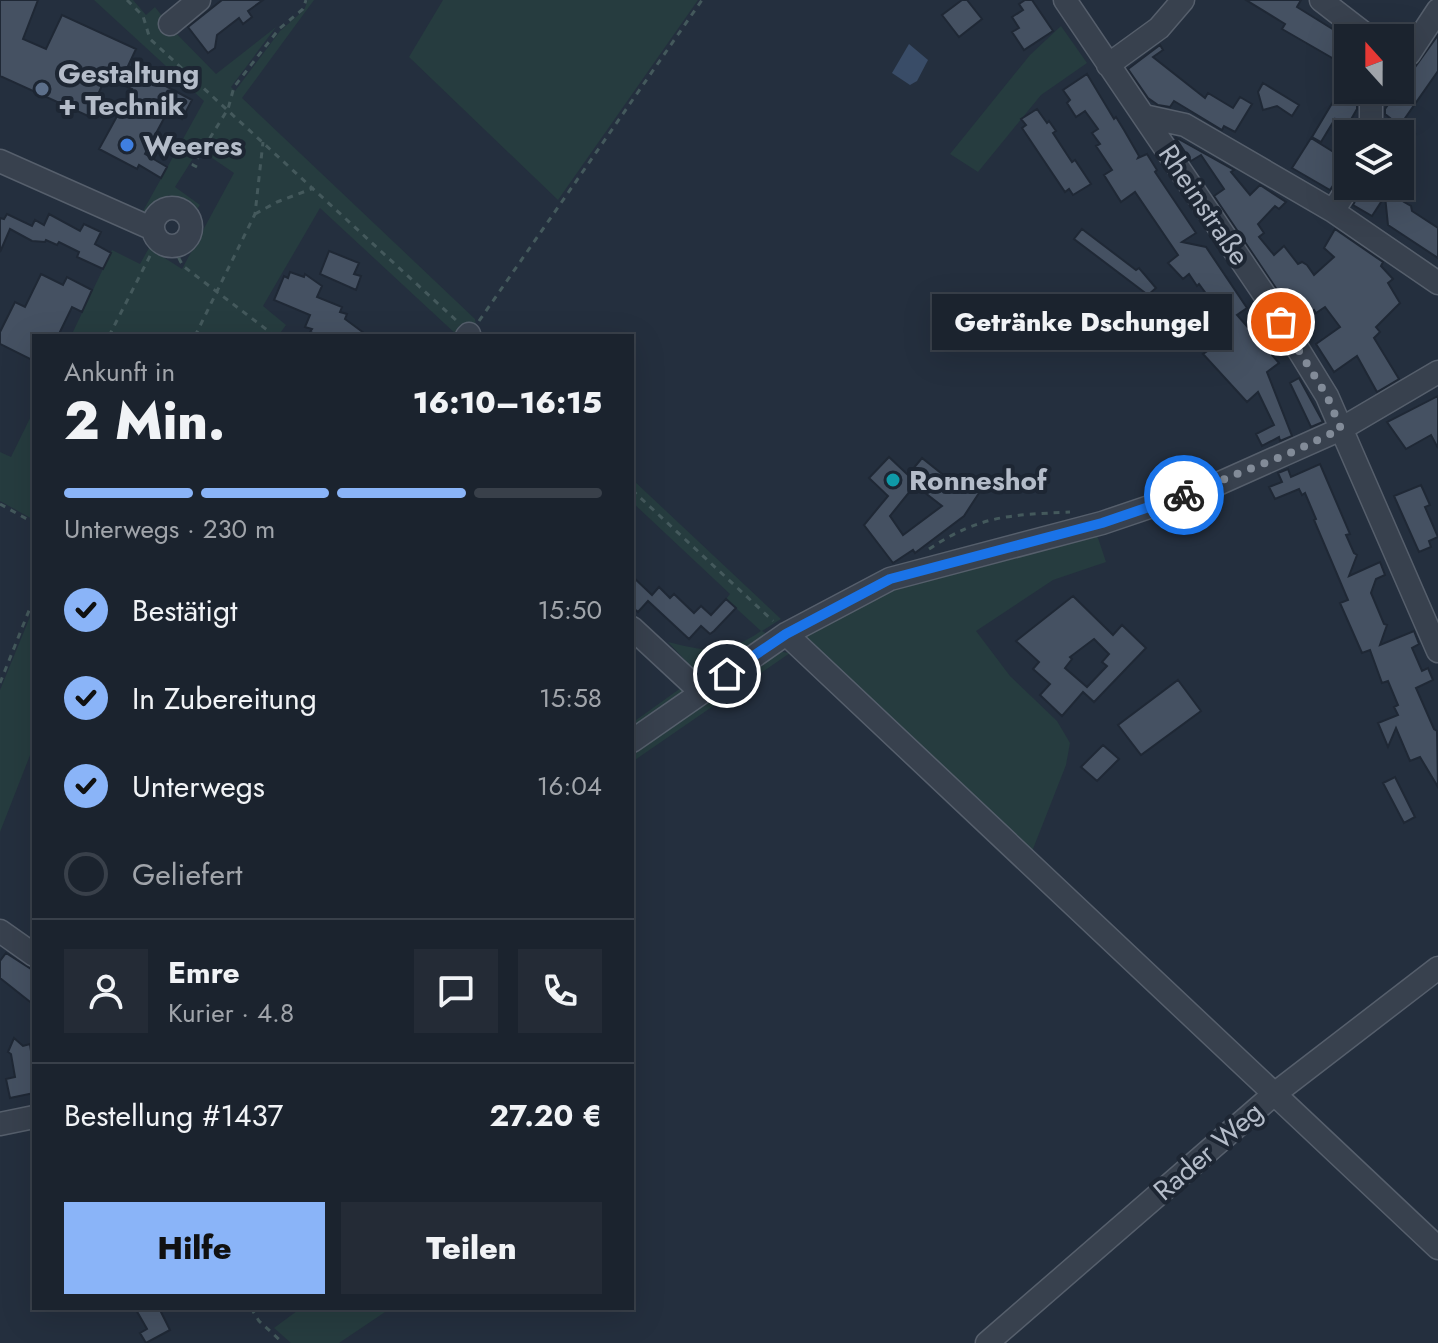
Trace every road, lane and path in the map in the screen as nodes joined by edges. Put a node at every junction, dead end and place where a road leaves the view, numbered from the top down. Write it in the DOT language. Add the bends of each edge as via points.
graph roads {
  1 [pos="127,0"];
  2 [pos="199,0"];
  3 [pos="306,0"];
  4 [pos="702,0"];
  5 [pos="1065,0"];
  6 [pos="1183,0"];
  7 [pos="1321,0"];
  8 [pos="1438,10"];
  9 [pos="170,24"];
  10 [pos="1352,24"];
  11 [pos="1414,46"];
  12 [pos="1108,65"];
  13 [pos="228,109"];
  14 [pos="1144,116"];
  15 [pos="263,141"];
  16 [pos="0,161"];
  17 [pos="197,167"];
  18 [pos="315,188"];
  19 [pos="1340,200"];
  20 [pos="1333,211"];
  21 [pos="255,214"];
  22 [pos="162,239"];
  23 [pos="1438,283"];
  24 [pos="217,292"];
  25 [pos="110,334"];
  26 [pos="196,334"];
  27 [pos="272,334"];
  28 [pos="467,334"];
  29 [pos="469,334"];
  30 [pos="1438,372"];
  31 [pos="1341,429"];
  32 [pos="634,492"];
  33 [pos="0,504"];
  34 [pos="32,522"];
  35 [pos="32,603"];
  36 [pos="634,630"];
  37 [pos="786,634"];
  38 [pos="1438,651"];
  39 [pos="0,683"];
  40 [pos="701,692"];
  41 [pos="634,740"];
  42 [pos="0,931"];
  43 [pos="32,954"];
  44 [pos="1438,968"];
  45 [pos="1273,1095"];
  46 [pos="32,1117"];
  47 [pos="0,1124"];
  48 [pos="1438,1248"];
  49 [pos="252,1310"];
  50 [pos="283,1343"];
  51 [pos="987,1343"];
  1 -- 13 [label="path" via="143,16 150,39"];
  2 -- 9 [label="street"];
  3 -- 13 [label="path" via="234,87"];
  4 -- 29 [label="path"];
  5 -- 12 [label="street, Rheinstraße"];
  6 -- 12 [label="street" via="1159,28"];
  7 -- 10 [label="street"];
  8 -- 11 [label="street"];
  12 -- 14 [label="street, Rheinstraße"];
  13 -- 15 [label="path"];
  13 -- 17 [label="path" via="193,165"];
  14 -- 20 [label="street" via="1185,125"];
  14 -- 31 [label="street, Rheinstraße" via="1266,297 1327,396"];
  15 -- 18 [label="path"];
  15 -- 21 [label="path"];
  16 -- 22 [label="street"];
  18 -- 21 [label="path"];
  18 -- 28 [label="path"];
  19 -- 20 [label="street"];
  20 -- 23 [label="street"];
  21 -- 24 [label="path"];
  22 -- 24 [label="path" via="183,266"];
  22 -- 25 [label="path"];
  24 -- 26 [label="path"];
  24 -- 27 [label="path"];
  30 -- 31 [label="street"];
  31 -- 37 [label="street" via="1166,502 890,579"];
  31 -- 38 [label="street, Rheinstraße"];
  32 -- 37 [label="path"];
  33 -- 34 [label="path"];
  35 -- 39 [label="path"];
  36 -- 40 [label="street"];
  37 -- 40 [label="street"];
  37 -- 45 [label="street"];
  40 -- 41 [label="street"];
  42 -- 43 [label="street"];
  44 -- 45 [label="street, Rader Weg"];
  45 -- 48 [label="street"];
  45 -- 51 [label="street, Rader Weg"];
  46 -- 47 [label="street"];
  49 -- 50 [label="path"];
}
